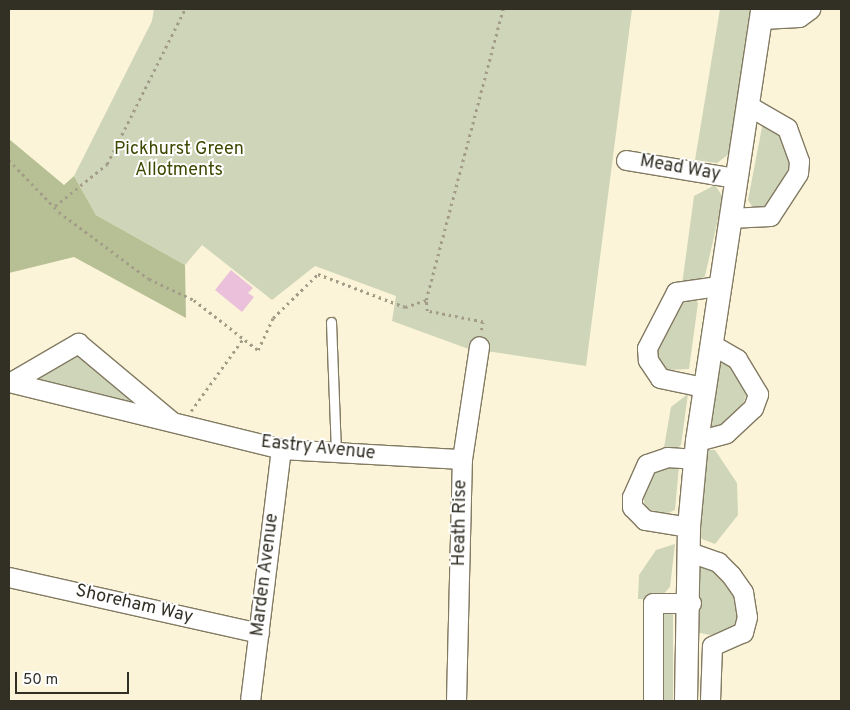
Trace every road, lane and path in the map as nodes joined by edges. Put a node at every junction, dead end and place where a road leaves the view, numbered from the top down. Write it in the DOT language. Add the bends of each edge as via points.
graph roads {
  1 [pos="185,9"];
  2 [pos="503,9"];
  3 [pos="810,9"];
  4 [pos="762,14"];
  5 [pos="749,106"];
  6 [pos="9,160"];
  7 [pos="626,160"];
  8 [pos="735,178"];
  9 [pos="54,206"];
  10 [pos="730,218"];
  11 [pos="717,286"];
  12 [pos="426,300"];
  13 [pos="331,322"];
  14 [pos="244,339"];
  15 [pos="710,344"];
  16 [pos="479,346"];
  17 [pos="10,382"];
  18 [pos="703,387"];
  19 [pos="178,425"];
  20 [pos="281,449"];
  21 [pos="696,450"];
  22 [pos="336,453"];
  23 [pos="462,459"];
  24 [pos="689,527"];
  25 [pos="692,553"];
  26 [pos="9,577"];
  27 [pos="691,603"];
  28 [pos="259,633"];
  29 [pos="701,644"];
  30 [pos="250,701"];
  31 [pos="456,701"];
  32 [pos="653,701"];
  33 [pos="686,701"];
  34 [pos="710,701"];
  1 -- 9 [label="path" via="107,164"];
  2 -- 12 [label="path"];
  3 -- 4 [label="street, Mead Way" via="800,17"];
  4 -- 5 [label="street, Mead Way"];
  5 -- 8 [label="street, Mead Way"];
  5 -- 10 [label="street" via="787,128 800,161 798,173 770,216"];
  6 -- 9 [label="path"];
  7 -- 8 [label="street, Mead Way"];
  8 -- 10 [label="street, Mead Way"];
  9 -- 14 [label="path" via="149,279 194,300"];
  10 -- 11 [label="street, Mead Way"];
  11 -- 15 [label="street, Mead Way"];
  11 -- 18 [label="street" via="676,292 647,348 648,360 660,378"];
  12 -- 14 [label="path" via="405,307 318,274 273,318 258,350"];
  12 -- 16 [label="path" via="427,311 483,322"];
  13 -- 22 [label="lane"];
  14 -- 19 [label="path"];
  15 -- 18 [label="street, Mead Way"];
  15 -- 21 [label="street" via="738,359 758,394 753,408 726,433"];
  16 -- 23 [label="street, Heath Rise"];
  17 -- 19 [label="street, Eastry Avenue"];
  17 -- 19 [label="street, Eastry Avenue" via="78,343"];
  18 -- 21 [label="street, Mead Way"];
  19 -- 20 [label="street, Eastry Avenue"];
  20 -- 22 [label="street, Eastry Avenue"];
  20 -- 28 [label="street, Marden Avenue"];
  21 -- 24 [label="street, Mead Way"];
  21 -- 24 [label="street" via="647,464 632,498 632,507 645,520"];
  22 -- 23 [label="street, Eastry Avenue"];
  23 -- 31 [label="street, Heath Rise"];
  24 -- 25 [label="street, Mead Way"];
  25 -- 27 [label="street, Mead Way"];
  25 -- 29 [label="street" via="718,562 742,592 747,617 743,632"];
  26 -- 28 [label="street, Shoreham Way"];
  27 -- 29 [label="street, Mead Way"];
  27 -- 32 [label="street" via="653,603"];
  28 -- 30 [label="street, Marden Avenue"];
  29 -- 33 [label="street, Mead Way"];
  29 -- 34 [label="street, Mead Way"];
}
